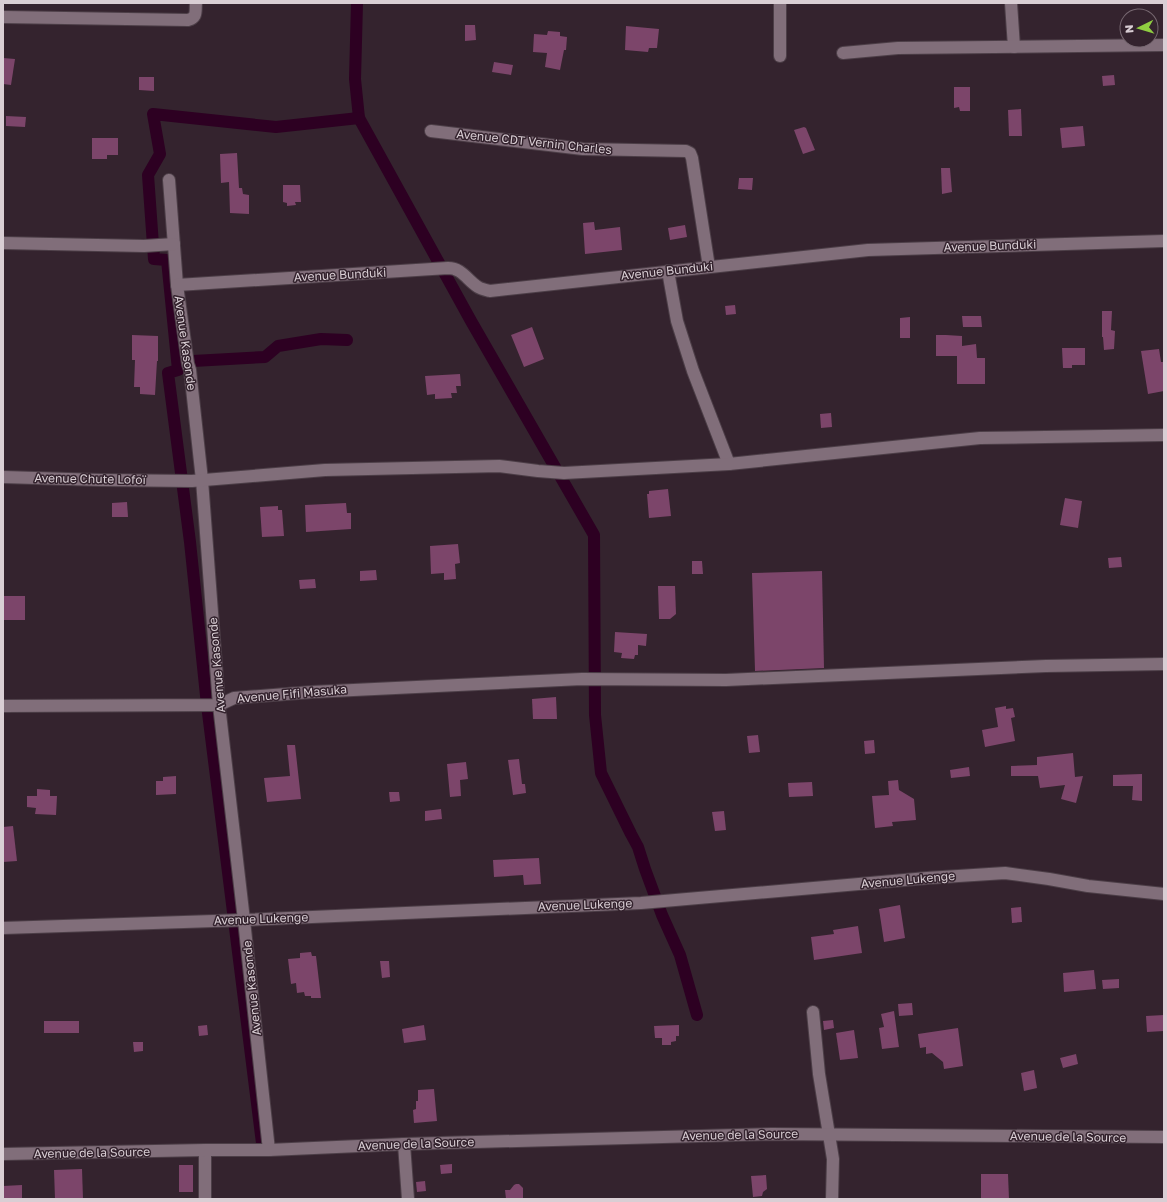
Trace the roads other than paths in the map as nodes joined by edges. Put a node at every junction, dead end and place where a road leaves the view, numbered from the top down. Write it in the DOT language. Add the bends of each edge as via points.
graph roads {
  1 [pos="196,3"];
  2 [pos="780,3"];
  3 [pos="1011,3"];
  4 [pos="3,17"];
  5 [pos="1164,45"];
  6 [pos="1014,47"];
  7 [pos="842,53"];
  8 [pos="780,56"];
  9 [pos="431,131"];
  10 [pos="169,180"];
  11 [pos="1164,241"];
  12 [pos="3,243"];
  13 [pos="168,244"];
  14 [pos="709,266"];
  15 [pos="668,271"];
  16 [pos="177,285"];
  17 [pos="1164,435"];
  18 [pos="729,464"];
  19 [pos="3,477"];
  20 [pos="197,480"];
  21 [pos="1164,664"];
  22 [pos="219,705"];
  23 [pos="3,706"];
  24 [pos="1164,894"];
  25 [pos="244,920"];
  26 [pos="3,928"];
  27 [pos="813,1012"];
  28 [pos="829,1134"];
  29 [pos="1164,1138"];
  30 [pos="404,1144"];
  31 [pos="205,1150"];
  32 [pos="269,1150"];
  33 [pos="3,1154"];
  34 [pos="205,1199"];
  35 [pos="408,1199"];
  36 [pos="832,1199"];
  1 -- 4 [label="street" via="195,16 188,20"];
  2 -- 8 [label="street"];
  3 -- 6 [label="street"];
  5 -- 6 [label="street"];
  6 -- 7 [label="street" via="898,48"];
  9 -- 14 [label="street, Avenue CDT Vernin Charles" via="583,149 686,151 692,158"];
  10 -- 13 [label="street, Avenue Kasonde"];
  11 -- 14 [label="street, Avenue Bunduki" via="868,250"];
  12 -- 13 [label="street" via="144,246"];
  13 -- 16 [label="street, Avenue Kasonde"];
  14 -- 15 [label="street, Avenue Bunduki"];
  15 -- 16 [label="street, Avenue Bunduki" via="490,291 478,288 455,268"];
  15 -- 18 [label="street" via="677,321 693,372"];
  16 -- 20 [label="street, Avenue Kasonde" via="190,370"];
  17 -- 18 [label="street, Avenue Chute Lofoï" via="980,438"];
  18 -- 20 [label="street, Avenue Chute Lofoï" via="564,473 499,466 325,470"];
  19 -- 20 [label="street, Avenue Chute Lofoï"];
  20 -- 22 [label="street, Avenue Kasonde"];
  21 -- 22 [label="street, Avenue Fifi Masuka" via="1046,666 726,680 582,679 305,692 234,698"];
  22 -- 23 [label="street, Avenue Fifi Masuka"];
  22 -- 25 [label="street, Avenue Kasonde"];
  24 -- 25 [label="street, Avenue Lukenge" via="1088,886 1005,873 641,903"];
  25 -- 26 [label="street, Avenue Lukenge"];
  25 -- 32 [label="street, Avenue Kasonde"];
  27 -- 28 [label="street" via="819,1074"];
  28 -- 29 [label="street, Avenue de la Source"];
  28 -- 30 [label="street, Avenue de la Source"];
  28 -- 36 [label="street" via="833,1159"];
  30 -- 32 [label="street, Avenue de la Source"];
  30 -- 35 [label="street"];
  31 -- 32 [label="street, Avenue de la Source"];
  31 -- 33 [label="street, Avenue de la Source"];
  31 -- 34 [label="street"];
}
